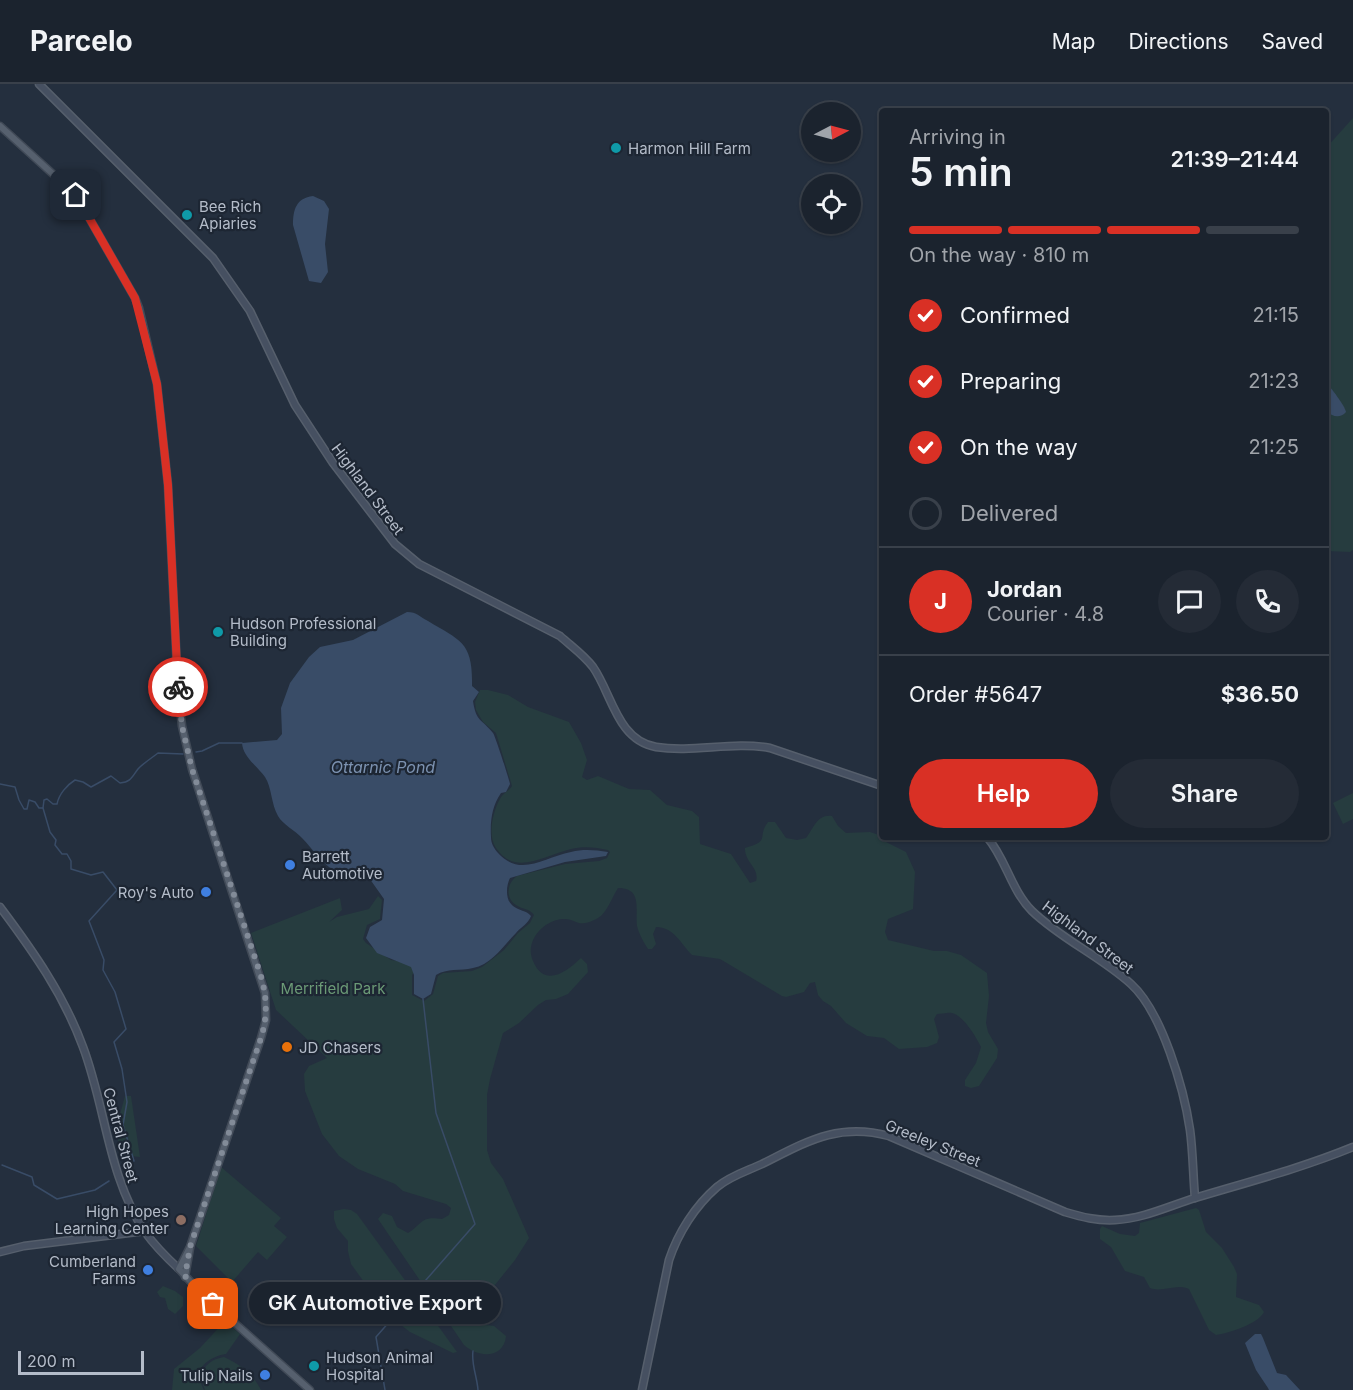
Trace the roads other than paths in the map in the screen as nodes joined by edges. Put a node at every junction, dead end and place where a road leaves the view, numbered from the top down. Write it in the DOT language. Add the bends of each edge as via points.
graph roads {
  1 [pos="39,84"];
  2 [pos="0,126"];
  3 [pos="879,785"];
  4 [pos="989,840"];
  5 [pos="0,907"];
  6 [pos="1353,1147"];
  7 [pos="1194,1198"];
  8 [pos="145,1231"];
  9 [pos="190,1247"];
  10 [pos="0,1252"];
  11 [pos="179,1269"];
  12 [pos="185,1276"];
  13 [pos="310,1390"];
  14 [pos="642,1390"];
  1 -- 3 [label="street, Highland Street" via="213,258 250,311 300,414 353,491 407,555 560,636 580,652 593,668 623,725 638,741 665,748 770,748"];
  2 -- 9 [label="main road" via="76,195 139,308 157,384 168,485 182,726 264,986 266,1020"];
  4 -- 7 [label="street, Highland Street" via="1018,894 1031,909 1126,980 1151,1009 1170,1054 1188,1121"];
  5 -- 8 [label="street, Central Street" via="39,960 70,1017 92,1074 118,1176"];
  6 -- 7 [label="street, Greeley Street"];
  7 -- 14 [label="street, Greeley Street" via="1127,1219 1088,1219 889,1136 860,1131 821,1136 727,1180 686,1224 669,1260"];
  8 -- 10 [label="street"];
  8 -- 11 [label="street, Central Street"];
  9 -- 11 [label="main road"];
  9 -- 12 [label="main road"];
  11 -- 12 [label="main road, Central Street"];
  12 -- 13 [label="main road, Central Street"];
}
